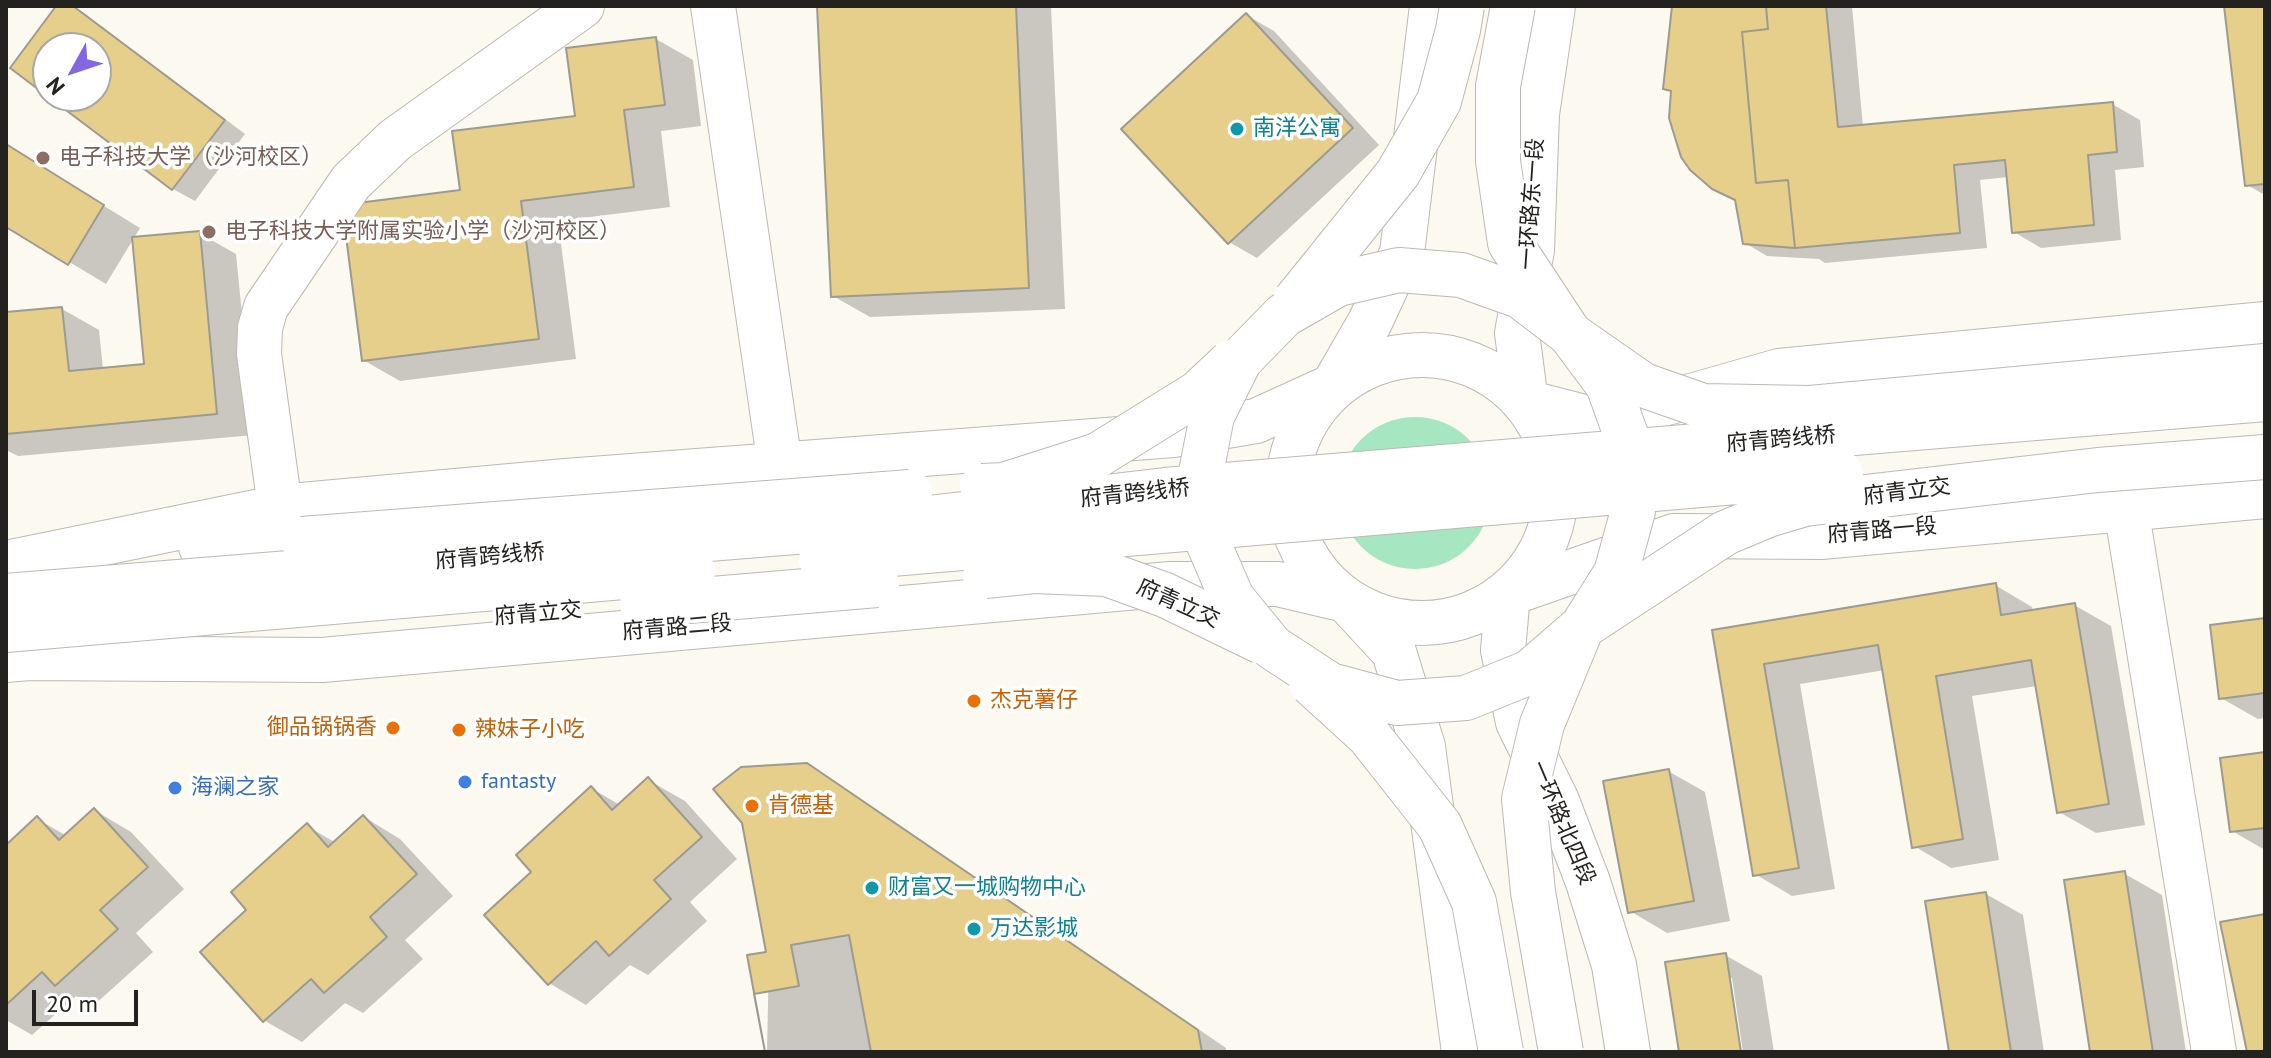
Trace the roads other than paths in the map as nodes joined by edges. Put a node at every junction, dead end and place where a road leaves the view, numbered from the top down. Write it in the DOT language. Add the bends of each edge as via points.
graph roads {
  1 [pos="582,6"];
  2 [pos="713,6"];
  3 [pos="1432,6"];
  4 [pos="1462,6"];
  5 [pos="1513,6"];
  6 [pos="1553,6"];
  7 [pos="1284,315"];
  8 [pos="2265,324"];
  9 [pos="1570,334"];
  10 [pos="2265,366"];
  11 [pos="1333,386"];
  12 [pos="2265,399"];
  13 [pos="1526,402"];
  14 [pos="2265,436"];
  15 [pos="2265,457"];
  16 [pos="780,465"];
  17 [pos="2265,496"];
  18 [pos="2126,508"];
  19 [pos="291,523"];
  20 [pos="9,574"];
  21 [pos="1508,594"];
  22 [pos="1346,600"];
  23 [pos="1582,627"];
  24 [pos="1272,647"];
  25 [pos="14,650"];
  26 [pos="1464,1052"];
  27 [pos="1501,1052"];
  28 [pos="1561,1052"];
  29 [pos="1628,1052"];
  30 [pos="2214,1052"];
  1 -- 19 [label="main road" via="395,140 351,182 266,307 259,354"];
  2 -- 16 [label="main road"];
  3 -- 11 [label="main road" via="1402,253"];
  4 -- 7 [label="main road, bridge" via="1439,101 1405,161"];
  5 -- 9 [label="main road, 府青立交, bridge" via="1498,86 1498,161 1510,243"];
  6 -- 13 [label="main road, 一环路东一段" via="1537,114 1532,250 1517,333"];
  7 -- 9 [label="main road, 府青立交, bridge" via="1338,284 1399,270 1461,275 1520,296"];
  7 -- 19 [label="main road, bridge" via="1198,393 1098,455 1004,485"];
  7 -- 24 [label="main road, 府青立交, bridge" via="1240,360 1212,416 1200,478 1207,540 1232,598"];
  8 -- 13 [label="main road" via="1779,371 1596,420"];
  9 -- 10 [label="main road, 府青立交, bridge" via="1643,385 1703,406 1810,408"];
  9 -- 23 [label="main road, 府青立交, bridge" via="1608,385 1630,446 1633,511 1616,573"];
  11 -- 13 [label="main road" via="1370,364 1412,354 1440,356 1493,374"];
  11 -- 16 [label="main road" via="1256,421 1173,435"];
  11 -- 22 [label="main road" via="1307,418 1291,455 1287,496 1302,548 1316,572"];
  12 -- 20 [label="main road, 府青跨线桥, bridge" via="1165,490 828,529"];
  13 -- 21 [label="main road" via="1548,439 1558,481 1553,523 1536,563"];
  14 -- 25 [label="main road, 府青跨线桥, bridge"];
  15 -- 23 [label="main road, 府青立交, bridge" via="2098,470 1805,504 1725,533"];
  16 -- 19 [label="main road" via="566,481"];
  17 -- 18 [label="main road, 府青路一段"];
  18 -- 21 [label="main road, 府青路一段" via="1821,537 1674,536"];
  18 -- 30 [label="main road"];
  19 -- 20 [label="main road"];
  21 -- 22 [label="main road" via="1471,616 1428,625 1384,619"];
  21 -- 29 [label="main road, 一环路北四段" via="1503,650 1518,722 1557,801 1588,882 1614,965"];
  22 -- 25 [label="main road, 府青路二段" via="1278,584 1171,584 322,660"];
  22 -- 26 [label="main road" via="1394,652 1423,747"];
  23 -- 24 [label="main road, 府青立交, bridge" via="1530,672 1466,698 1397,703 1330,685"];
  23 -- 28 [label="main road, 府青立交, bridge" via="1542,724 1524,799 1533,892"];
  24 -- 25 [label="main road, 府青立交, bridge" via="1165,595 1107,574 1034,571 317,633"];
  24 -- 27 [label="main road, 府青立交, bridge" via="1369,736 1440,826 1474,902"];
}
